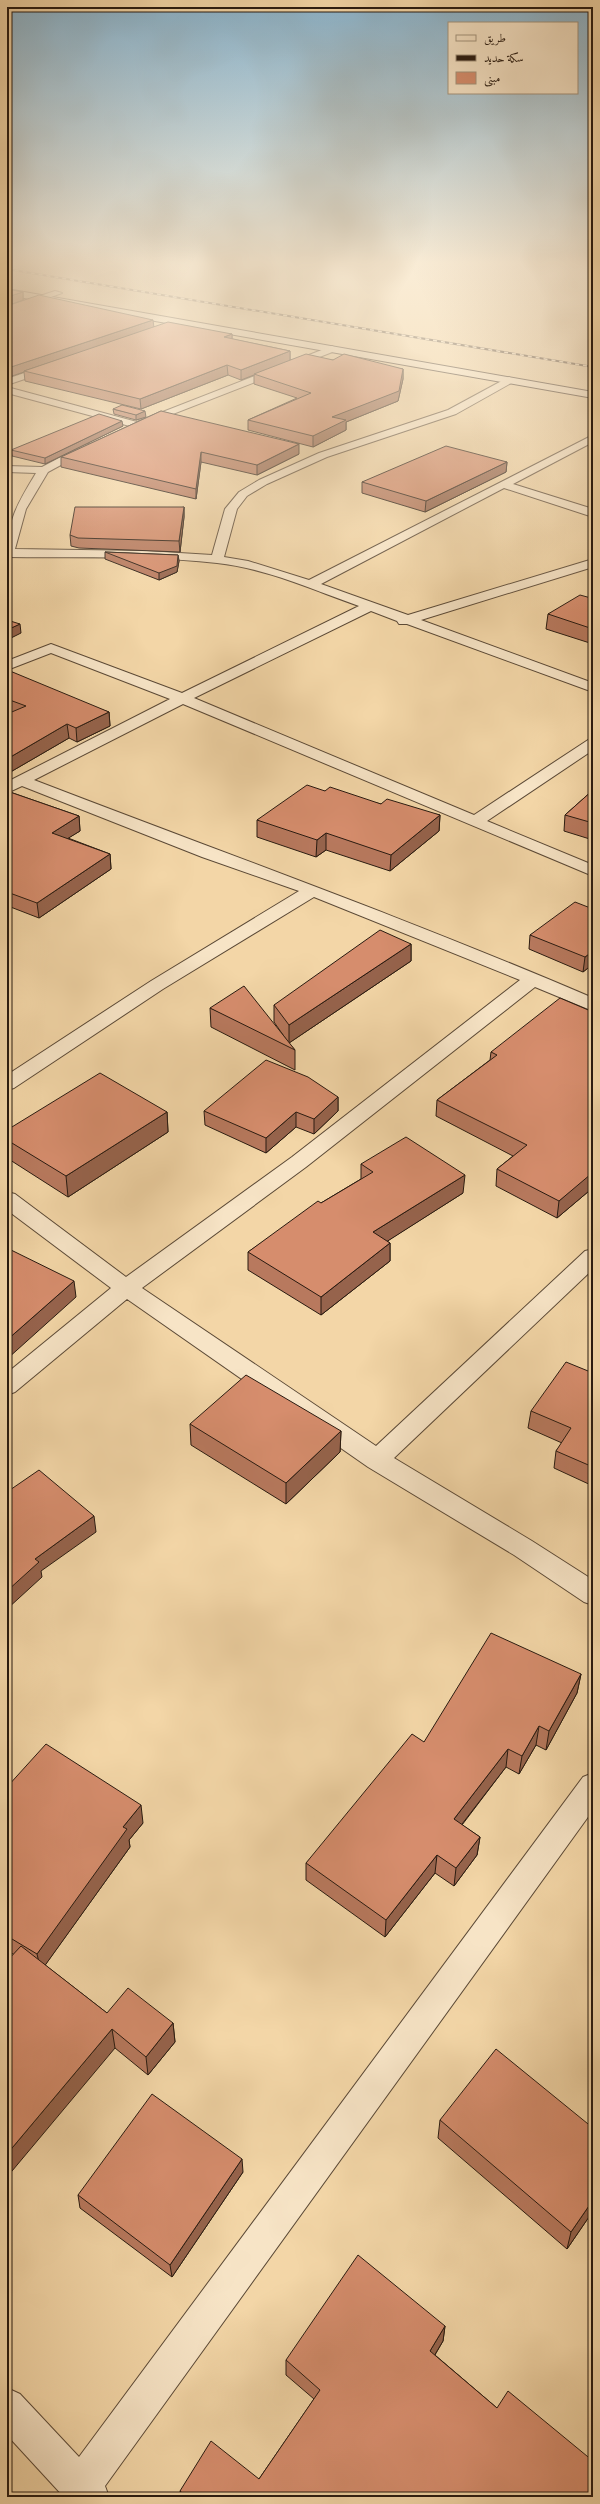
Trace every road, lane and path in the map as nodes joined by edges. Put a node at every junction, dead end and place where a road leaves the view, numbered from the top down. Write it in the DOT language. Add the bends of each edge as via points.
graph roads {
  1 [pos="22,377"];
  2 [pos="261,377"];
  3 [pos="491,377"];
  4 [pos="540,377"];
  5 [pos="509,380"];
  6 [pos="7,382"];
  7 [pos="593,386"];
  8 [pos="7,390"];
  9 [pos="593,394"];
  10 [pos="166,414"];
  11 [pos="188,419"];
  12 [pos="137,425"];
  13 [pos="118,433"];
  14 [pos="593,438"];
  15 [pos="99,442"];
  16 [pos="308,451"];
  17 [pos="323,455"];
  18 [pos="7,469"];
  19 [pos="44,470"];
  20 [pos="502,484"];
  21 [pos="593,513"];
  22 [pos="7,553"];
  23 [pos="217,559"];
  24 [pos="593,563"];
  25 [pos="310,584"];
  26 [pos="368,607"];
  27 [pos="404,621"];
  28 [pos="7,666"];
  29 [pos="593,688"];
  30 [pos="183,699"];
  31 [pos="593,743"];
  32 [pos="14,785"];
  33 [pos="474,822"];
  34 [pos="593,871"];
  35 [pos="313,890"];
  36 [pos="533,979"];
  37 [pos="593,1006"];
  38 [pos="7,1084"];
  39 [pos="7,1199"];
  40 [pos="593,1256"];
  41 [pos="126,1288"];
  42 [pos="7,1386"];
  43 [pos="377,1460"];
  44 [pos="593,1594"];
  45 [pos="593,1786"];
  46 [pos="7,2407"];
  47 [pos="85,2492"];
  1 -- 6 [label="street"];
  2 -- 10 [label="street"];
  3 -- 5 [label="street"];
  4 -- 7 [label="street"];
  5 -- 9 [label="street"];
  5 -- 17 [label="street" via="452,412"];
  8 -- 12 [label="street"];
  10 -- 11 [label="street"];
  10 -- 12 [label="street"];
  12 -- 13 [label="street"];
  14 -- 20 [label="street"];
  15 -- 19 [label="street"];
  16 -- 17 [label="street"];
  17 -- 23 [label="street" via="263,482 243,494 231,509"];
  18 -- 19 [label="street"];
  19 -- 22 [label="street" via="20,509"];
  20 -- 21 [label="street"];
  20 -- 25 [label="street"];
  22 -- 23 [label="street"];
  23 -- 25 [label="street" via="272,571"];
  24 -- 27 [label="street"];
  25 -- 26 [label="street"];
  26 -- 27 [label="street"];
  26 -- 30 [label="street"];
  27 -- 29 [label="street"];
  28 -- 30 [label="street" via="51,648"];
  30 -- 32 [label="street"];
  30 -- 33 [label="street"];
  31 -- 33 [label="street"];
  32 -- 35 [label="street"];
  33 -- 34 [label="street"];
  35 -- 36 [label="street"];
  35 -- 38 [label="street" via="157,985"];
  36 -- 37 [label="street"];
  36 -- 41 [label="street" via="300,1162"];
  39 -- 41 [label="street"];
  40 -- 43 [label="street"];
  41 -- 42 [label="street"];
  41 -- 43 [label="street"];
  43 -- 44 [label="street" via="523,1548"];
  45 -- 47 [label="street"];
  46 -- 47 [label="street"];
}
